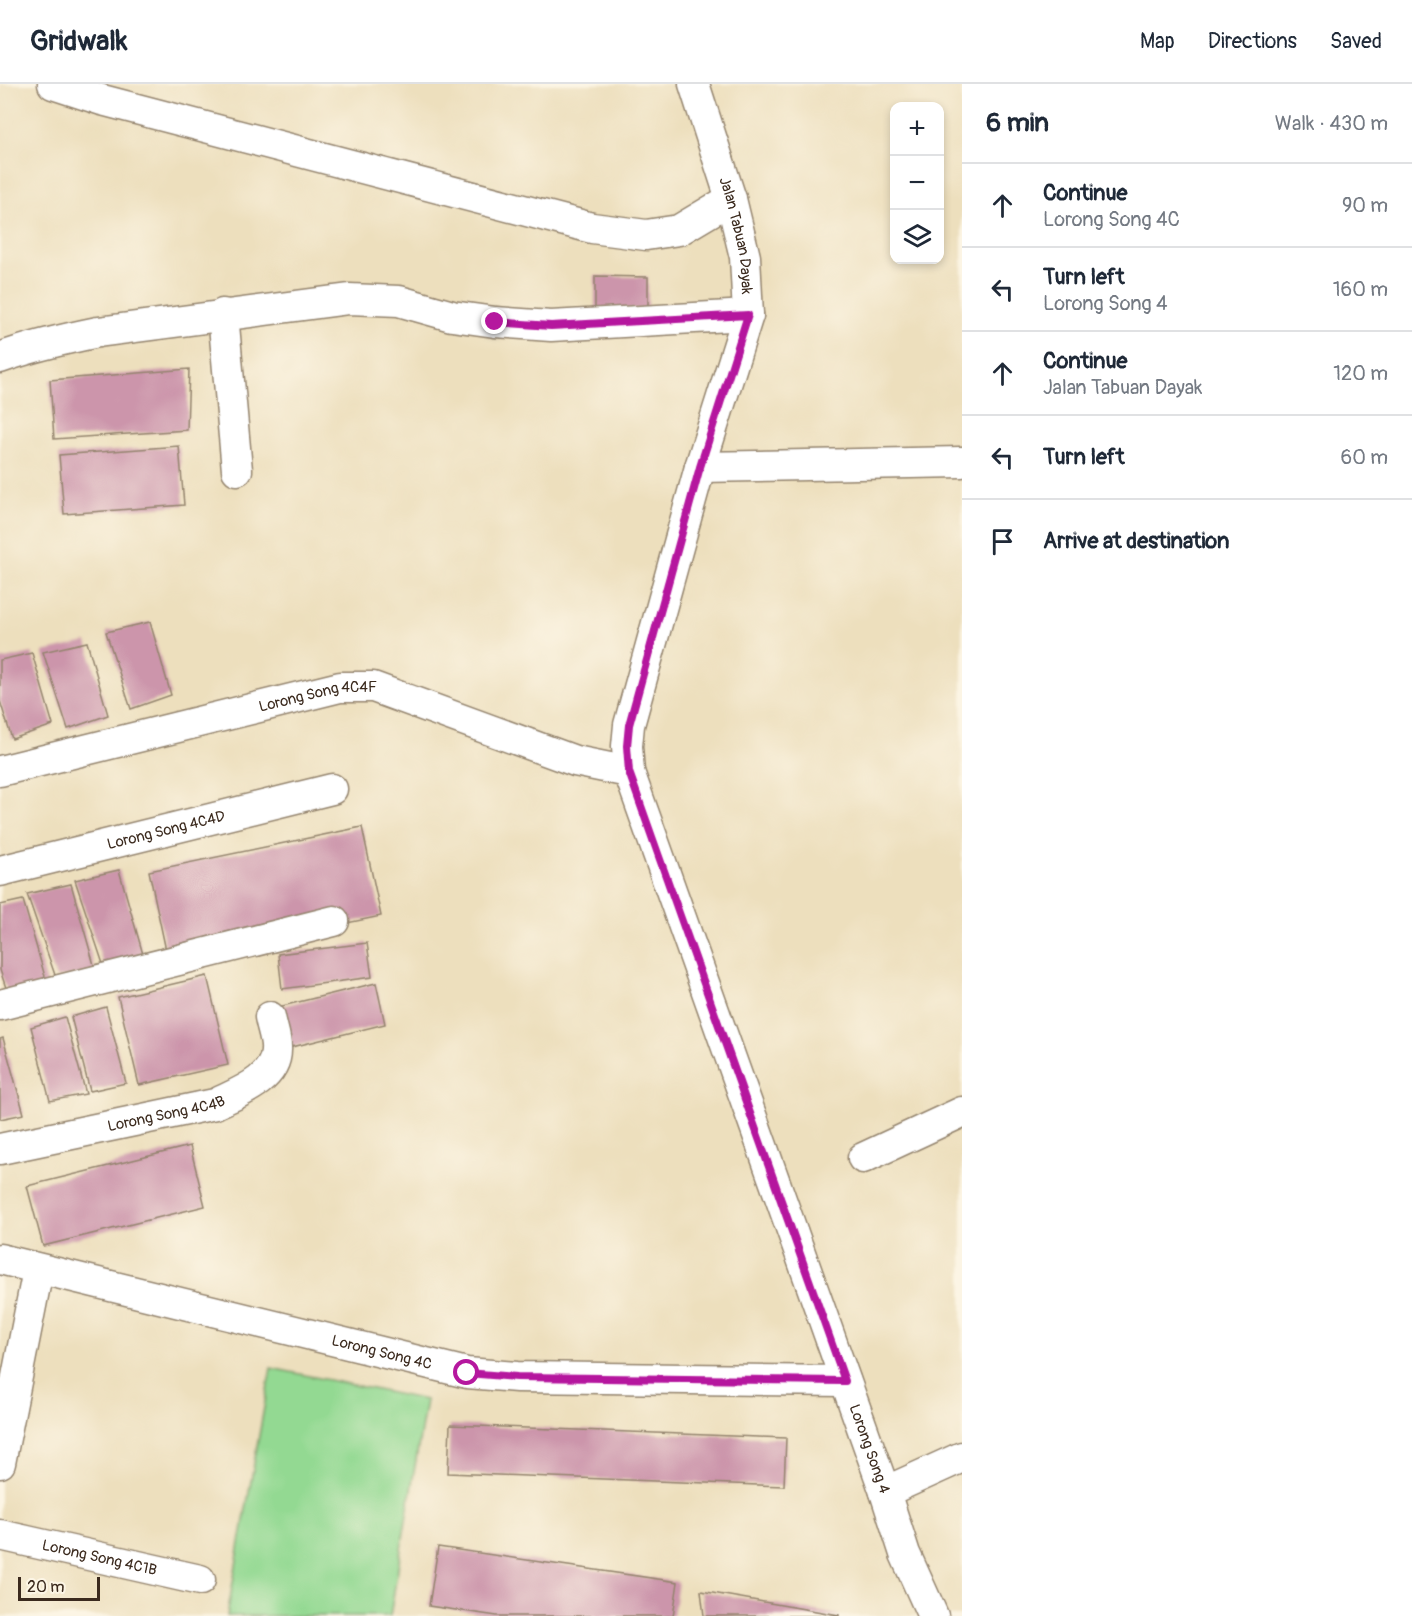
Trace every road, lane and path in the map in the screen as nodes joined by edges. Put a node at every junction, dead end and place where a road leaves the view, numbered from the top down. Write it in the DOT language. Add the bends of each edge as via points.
graph roads {
  1 [pos="53,84"];
  2 [pos="694,84"];
  3 [pos="731,200"];
  4 [pos="223,314"];
  5 [pos="748,315"];
  6 [pos="0,358"];
  7 [pos="962,462"];
  8 [pos="700,467"];
  9 [pos="237,470"];
  10 [pos="0,771"];
  11 [pos="629,772"];
  12 [pos="332,789"];
  13 [pos="0,871"];
  14 [pos="334,921"];
  15 [pos="0,1005"];
  16 [pos="270,1017"];
  17 [pos="962,1112"];
  18 [pos="0,1149"];
  19 [pos="863,1158"];
  20 [pos="0,1259"];
  21 [pos="38,1270"];
  22 [pos="845,1381"];
  23 [pos="962,1457"];
  24 [pos="0,1463"];
  25 [pos="885,1492"];
  26 [pos="0,1535"];
  27 [pos="200,1580"];
  28 [pos="933,1616"];
  1 -- 3 [label="street" via="592,228 646,235 679,230"];
  2 -- 3 [label="street, Jalan Tabuan Dayak"];
  3 -- 5 [label="street, Jalan Tabuan Dayak" via="745,257"];
  4 -- 5 [label="street" via="349,299 399,302 452,316 551,326"];
  4 -- 6 [label="street" via="71,337"];
  4 -- 9 [label="street"];
  5 -- 8 [label="street, Jalan Tabuan Dayak"];
  7 -- 8 [label="street"];
  8 -- 11 [label="street, Jalan Tabuan Dayak" via="629,725"];
  10 -- 11 [label="street, Lorong Song 4C4F" via="340,687 373,687 575,761"];
  11 -- 22 [label="street, Lorong Song 4"];
  12 -- 13 [label="street, Lorong Song 4C4D"];
  14 -- 15 [label="street"];
  16 -- 18 [label="street, Lorong Song 4C4B" via="276,1059 272,1069 247,1089 215,1104"];
  17 -- 19 [label="street"];
  20 -- 21 [label="street, Lorong Song 4C"];
  21 -- 22 [label="street, Lorong Song 4C" via="467,1373"];
  21 -- 24 [label="street"];
  22 -- 25 [label="street, Lorong Song 4"];
  23 -- 25 [label="street"];
  25 -- 28 [label="street, Lorong Song 4" via="905,1554"];
  26 -- 27 [label="street, Lorong Song 4C1B"];
}
